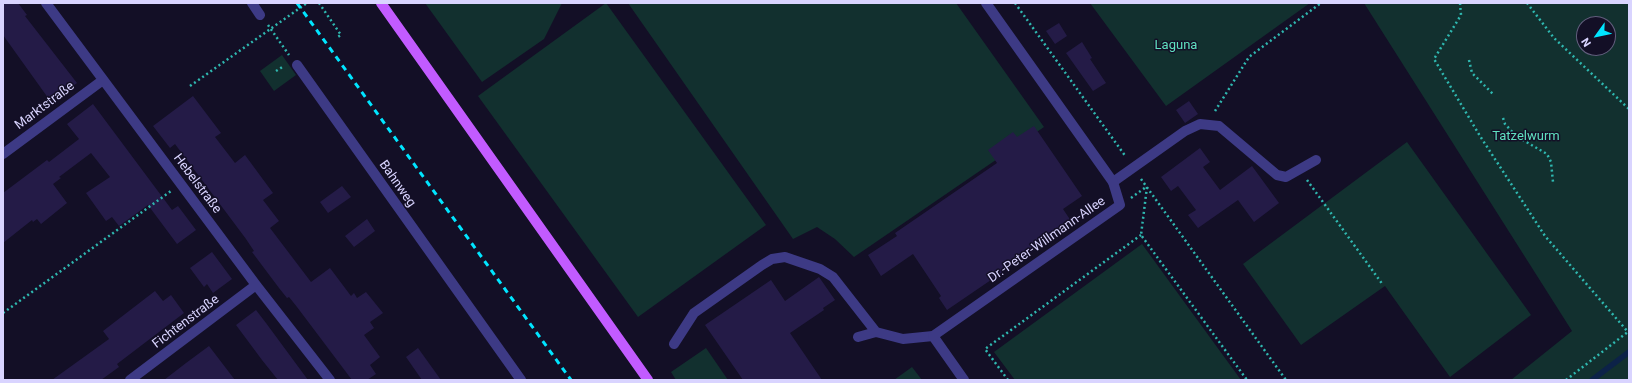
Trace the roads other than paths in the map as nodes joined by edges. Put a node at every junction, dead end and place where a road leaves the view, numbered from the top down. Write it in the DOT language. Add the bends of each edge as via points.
graph roads {
  1 [pos="46,3"];
  2 [pos="252,3"];
  3 [pos="381,3"];
  4 [pos="986,3"];
  5 [pos="260,15"];
  6 [pos="297,65"];
  7 [pos="103,80"];
  8 [pos="3,154"];
  9 [pos="1316,160"];
  10 [pos="1113,182"];
  11 [pos="256,285"];
  12 [pos="876,332"];
  13 [pos="932,336"];
  14 [pos="858,337"];
  15 [pos="674,344"];
  16 [pos="130,380"];
  17 [pos="330,380"];
  18 [pos="521,380"];
  19 [pos="648,380"];
  20 [pos="964,380"];
  1 -- 7 [label="street, Hebelstraße"];
  2 -- 5 [label="street"];
  3 -- 19 [label="main road"];
  4 -- 10 [label="street, Dr.-Peter-Willmann-Allee"];
  6 -- 18 [label="street, Bahnweg"];
  7 -- 8 [label="street, Marktstraße"];
  7 -- 11 [label="street, Hebelstraße"];
  9 -- 10 [label="street" via="1286,176 1277,175 1219,126 1200,124"];
  10 -- 13 [label="street, Dr.-Peter-Willmann-Allee" via="1120,205"];
  11 -- 16 [label="street, Fichtenstraße"];
  11 -- 17 [label="street, Hebelstraße"];
  12 -- 13 [label="street" via="903,339"];
  12 -- 14 [label="street"];
  12 -- 15 [label="street" via="833,277 820,269 785,257 772,259 762,265 694,313"];
  13 -- 20 [label="street"];
}
